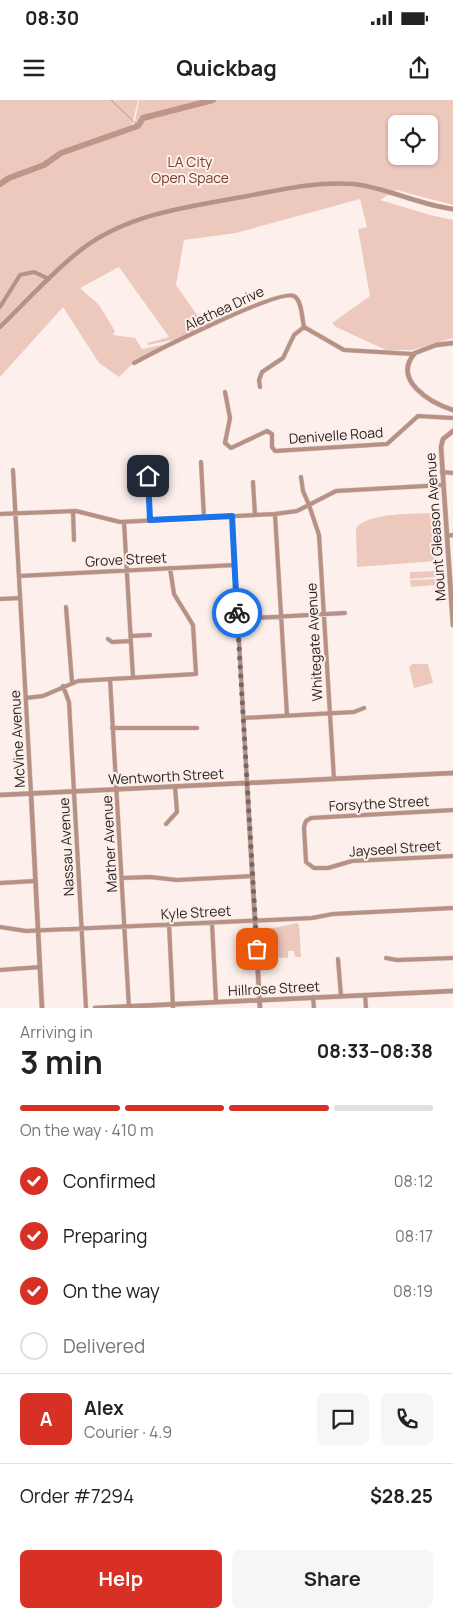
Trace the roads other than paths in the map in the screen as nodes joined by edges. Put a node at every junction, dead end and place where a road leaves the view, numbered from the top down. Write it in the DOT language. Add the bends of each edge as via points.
graph roads {
  1 [pos="453,209"];
  2 [pos="49,279"];
  3 [pos="0,307"];
  4 [pos="0,327"];
  5 [pos="304,328"];
  6 [pos="453,342"];
  7 [pos="413,354"];
  8 [pos="134,363"];
  9 [pos="260,387"];
  10 [pos="225,392"];
  11 [pos="453,410"];
  12 [pos="453,418"];
  13 [pos="453,431"];
  14 [pos="201,462"];
  15 [pos="13,470"];
  16 [pos="442,472"];
  17 [pos="453,472"];
  18 [pos="148,476"];
  19 [pos="301,477"];
  20 [pos="253,482"];
  21 [pos="443,485"];
  22 [pos="309,505"];
  23 [pos="73,511"];
  24 [pos="0,514"];
  25 [pos="16,514"];
  26 [pos="275,514"];
  27 [pos="255,515"];
  28 [pos="232,516"];
  29 [pos="204,518"];
  30 [pos="150,520"];
  31 [pos="124,522"];
  32 [pos="453,535"];
  33 [pos="447,536"];
  34 [pos="74,540"];
  35 [pos="235,565"];
  36 [pos="170,568"];
  37 [pos="127,571"];
  38 [pos="19,576"];
  39 [pos="451,577"];
  40 [pos="20,598"];
  41 [pos="0,599"];
  42 [pos="66,607"];
  43 [pos="345,613"];
  44 [pos="324,614"];
  45 [pos="281,617"];
  46 [pos="238,619"];
  47 [pos="453,625"];
  48 [pos="150,635"];
  49 [pos="131,638"];
  50 [pos="108,639"];
  51 [pos="133,678"];
  52 [pos="110,679"];
  53 [pos="72,682"];
  54 [pos="63,686"];
  55 [pos="26,698"];
  56 [pos="364,708"];
  57 [pos="330,713"];
  58 [pos="287,715"];
  59 [pos="244,718"];
  60 [pos="112,728"];
  61 [pos="197,728"];
  62 [pos="453,773"];
  63 [pos="334,779"];
  64 [pos="247,783"];
  65 [pos="175,786"];
  66 [pos="117,789"];
  67 [pos="74,791"];
  68 [pos="31,794"];
  69 [pos="0,795"];
  70 [pos="453,810"];
  71 [pos="166,824"];
  72 [pos="453,856"];
  73 [pos="309,866"];
  74 [pos="253,876"];
  75 [pos="122,878"];
  76 [pos="35,881"];
  77 [pos="0,883"];
  78 [pos="453,908"];
  79 [pos="255,920"];
  80 [pos="212,922"];
  81 [pos="169,924"];
  82 [pos="0,927"];
  83 [pos="125,927"];
  84 [pos="81,929"];
  85 [pos="38,931"];
  86 [pos="386,958"];
  87 [pos="453,958"];
  88 [pos="338,959"];
  89 [pos="40,968"];
  90 [pos="0,970"];
  91 [pos="453,990"];
  92 [pos="365,995"];
  93 [pos="341,996"];
  94 [pos="313,997"];
  95 [pos="259,1000"];
  96 [pos="216,1004"];
  97 [pos="173,1006"];
  98 [pos="129,1007"];
  99 [pos="42,1008"];
  100 [pos="86,1008"];
  101 [pos="95,1008"];
  102 [pos="260,1008"];
  103 [pos="314,1008"];
  104 [pos="366,1008"];
  1 -- 2 [label="street" via="357,184 302,186 166,211 145,218 89,244"];
  2 -- 3 [label="street" via="34,272 20,275"];
  2 -- 4 [label="street"];
  5 -- 7 [label="street" via="344,350"];
  5 -- 8 [label="street, Alethea Drive" via="298,299 284,294"];
  5 -- 9 [label="street" via="294,335 283,358 261,374"];
  6 -- 7 [label="street"];
  7 -- 11 [label="street" via="409,367 412,385 437,404"];
  10 -- 12 [label="street, Denivelle Road" via="230,418 224,443 231,448 267,431 272,434 275,451 387,444 418,416"];
  13 -- 16 [label="street, Mount Gleason Avenue" via="442,441"];
  14 -- 29 [label="street"];
  15 -- 25 [label="street, McVine Avenue"];
  16 -- 17 [label="street"];
  16 -- 21 [label="street, Mount Gleason Avenue"];
  18 -- 30 [label="street"];
  19 -- 22 [label="street, Whitegate Avenue" via="302,491"];
  20 -- 27 [label="street"];
  21 -- 22 [label="street" via="336,491"];
  21 -- 33 [label="street, Mount Gleason Avenue"];
  22 -- 26 [label="street" via="293,512"];
  22 -- 44 [label="street, Whitegate Avenue" via="319,535"];
  23 -- 25 [label="street"];
  23 -- 31 [label="street"];
  23 -- 34 [label="street"];
  24 -- 25 [label="street"];
  25 -- 38 [label="street, McVine Avenue"];
  26 -- 27 [label="street"];
  26 -- 45 [label="street"];
  27 -- 28 [label="street"];
  28 -- 29 [label="street"];
  28 -- 35 [label="street"];
  29 -- 30 [label="street"];
  30 -- 31 [label="street"];
  31 -- 37 [label="street"];
  32 -- 33 [label="street"];
  33 -- 39 [label="street, Mount Gleason Avenue"];
  35 -- 36 [label="street, Grove Street"];
  35 -- 46 [label="street"];
  36 -- 37 [label="street, Grove Street"];
  36 -- 51 [label="street" via="174,594 193,625 196,674"];
  37 -- 38 [label="street, Grove Street"];
  37 -- 49 [label="street"];
  38 -- 40 [label="street, McVine Avenue"];
  39 -- 47 [label="street, Mount Gleason Avenue"];
  40 -- 41 [label="street"];
  40 -- 55 [label="street, McVine Avenue"];
  42 -- 53 [label="street"];
  43 -- 44 [label="street"];
  44 -- 45 [label="street"];
  44 -- 57 [label="street, Whitegate Avenue"];
  45 -- 46 [label="street"];
  45 -- 58 [label="street"];
  46 -- 59 [label="street"];
  48 -- 49 [label="street"];
  49 -- 50 [label="street" via="112,642"];
  49 -- 51 [label="street"];
  51 -- 52 [label="street"];
  52 -- 53 [label="street"];
  52 -- 60 [label="street, Mather Avenue"];
  53 -- 54 [label="street"];
  54 -- 55 [label="street" via="43,696"];
  54 -- 67 [label="street, Nassau Avenue" via="69,702"];
  55 -- 68 [label="street, McVine Avenue"];
  56 -- 57 [label="street" via="354,712"];
  57 -- 58 [label="street"];
  57 -- 63 [label="street, Whitegate Avenue"];
  58 -- 59 [label="street"];
  59 -- 64 [label="street"];
  60 -- 61 [label="street"];
  60 -- 66 [label="street, Mather Avenue"];
  62 -- 63 [label="street, Wentworth Street"];
  63 -- 64 [label="street, Wentworth Street"];
  64 -- 65 [label="street, Wentworth Street"];
  64 -- 74 [label="street"];
  65 -- 66 [label="street, Wentworth Street"];
  65 -- 71 [label="street" via="177,812"];
  66 -- 67 [label="street, Wentworth Street"];
  66 -- 75 [label="street, Mather Avenue"];
  67 -- 68 [label="street, Wentworth Street"];
  67 -- 84 [label="street, Nassau Avenue"];
  68 -- 69 [label="street, Wentworth Street"];
  68 -- 76 [label="street, McVine Avenue"];
  70 -- 73 [label="street, Forsythe Street" via="311,818 304,827"];
  72 -- 73 [label="street, Jayseel Street" via="352,861 326,868"];
  74 -- 75 [label="street" via="173,880"];
  74 -- 79 [label="street"];
  75 -- 83 [label="street, Mather Avenue"];
  76 -- 77 [label="street"];
  76 -- 85 [label="street, McVine Avenue"];
  78 -- 79 [label="street, Kyle Street"];
  79 -- 80 [label="street, Kyle Street"];
  79 -- 95 [label="street"];
  80 -- 81 [label="street, Kyle Street"];
  80 -- 96 [label="street"];
  81 -- 83 [label="street, Kyle Street"];
  81 -- 97 [label="street"];
  82 -- 85 [label="street, Kyle Street"];
  83 -- 84 [label="street, Kyle Street"];
  83 -- 98 [label="street, Mather Avenue"];
  84 -- 85 [label="street, Kyle Street"];
  84 -- 100 [label="street, Nassau Avenue"];
  85 -- 89 [label="street, McVine Avenue"];
  86 -- 87 [label="street"];
  88 -- 93 [label="street"];
  89 -- 90 [label="street"];
  89 -- 99 [label="street, McVine Avenue"];
  91 -- 92 [label="street, Hillrose Street"];
  92 -- 93 [label="street, Hillrose Street"];
  92 -- 104 [label="street"];
  93 -- 94 [label="street, Hillrose Street"];
  94 -- 95 [label="street, Hillrose Street"];
  94 -- 103 [label="street"];
  95 -- 96 [label="street, Hillrose Street"];
  95 -- 102 [label="street"];
  96 -- 97 [label="street, Hillrose Street"];
  97 -- 98 [label="street, Hillrose Street"];
  98 -- 101 [label="street, Hillrose Street"];
}
